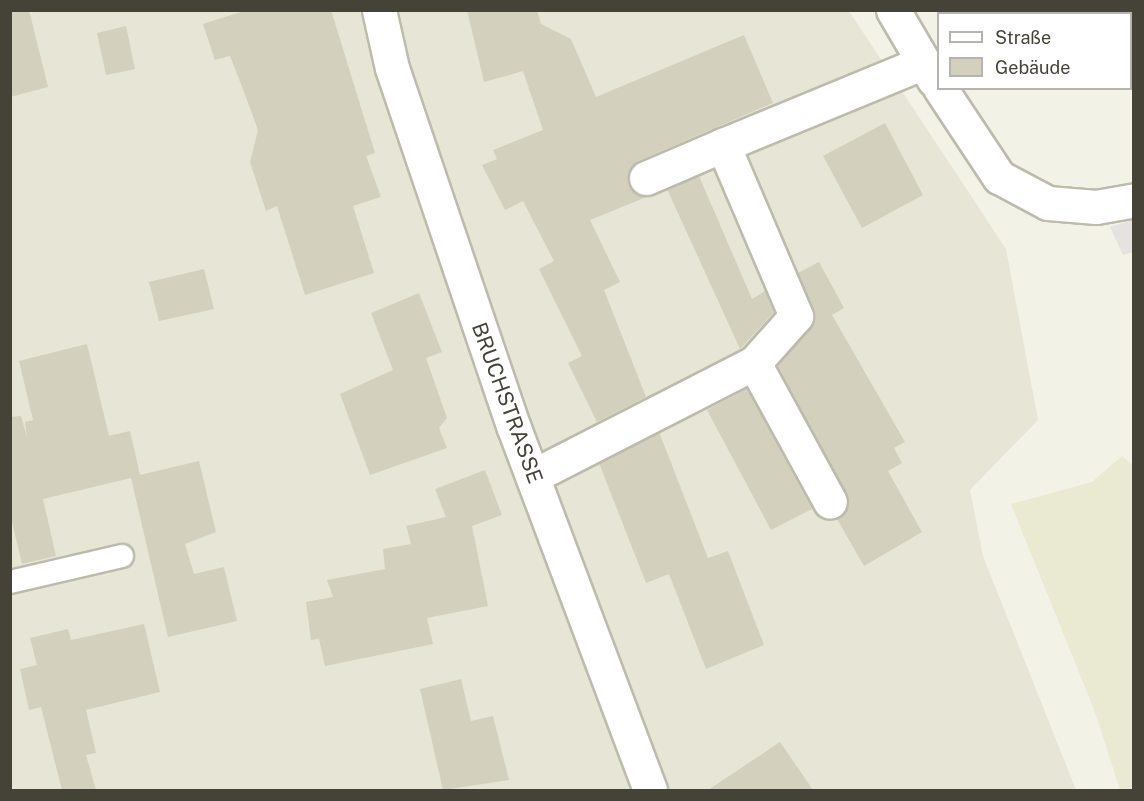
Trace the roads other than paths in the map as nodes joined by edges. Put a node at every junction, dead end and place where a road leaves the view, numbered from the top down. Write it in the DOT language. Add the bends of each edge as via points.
graph roads {
  1 [pos="379,10"];
  2 [pos="893,10"];
  3 [pos="933,79"];
  4 [pos="940,90"];
  5 [pos="723,146"];
  6 [pos="646,178"];
  7 [pos="1134,200"];
  8 [pos="754,363"];
  9 [pos="533,476"];
  10 [pos="830,502"];
  11 [pos="122,556"];
  12 [pos="10,582"];
  13 [pos="650,790"];
  1 -- 9 [label="street, BRUCHSTRASSE" via="423,161"];
  2 -- 3 [label="street"];
  3 -- 5 [label="street"];
  4 -- 7 [label="street" via="999,177 1048,203 1096,207"];
  5 -- 6 [label="street"];
  5 -- 8 [label="street" via="796,316"];
  8 -- 9 [label="street"];
  8 -- 10 [label="street"];
  9 -- 13 [label="street, BRUCHSTRASSE"];
  11 -- 12 [label="lane"];
}
